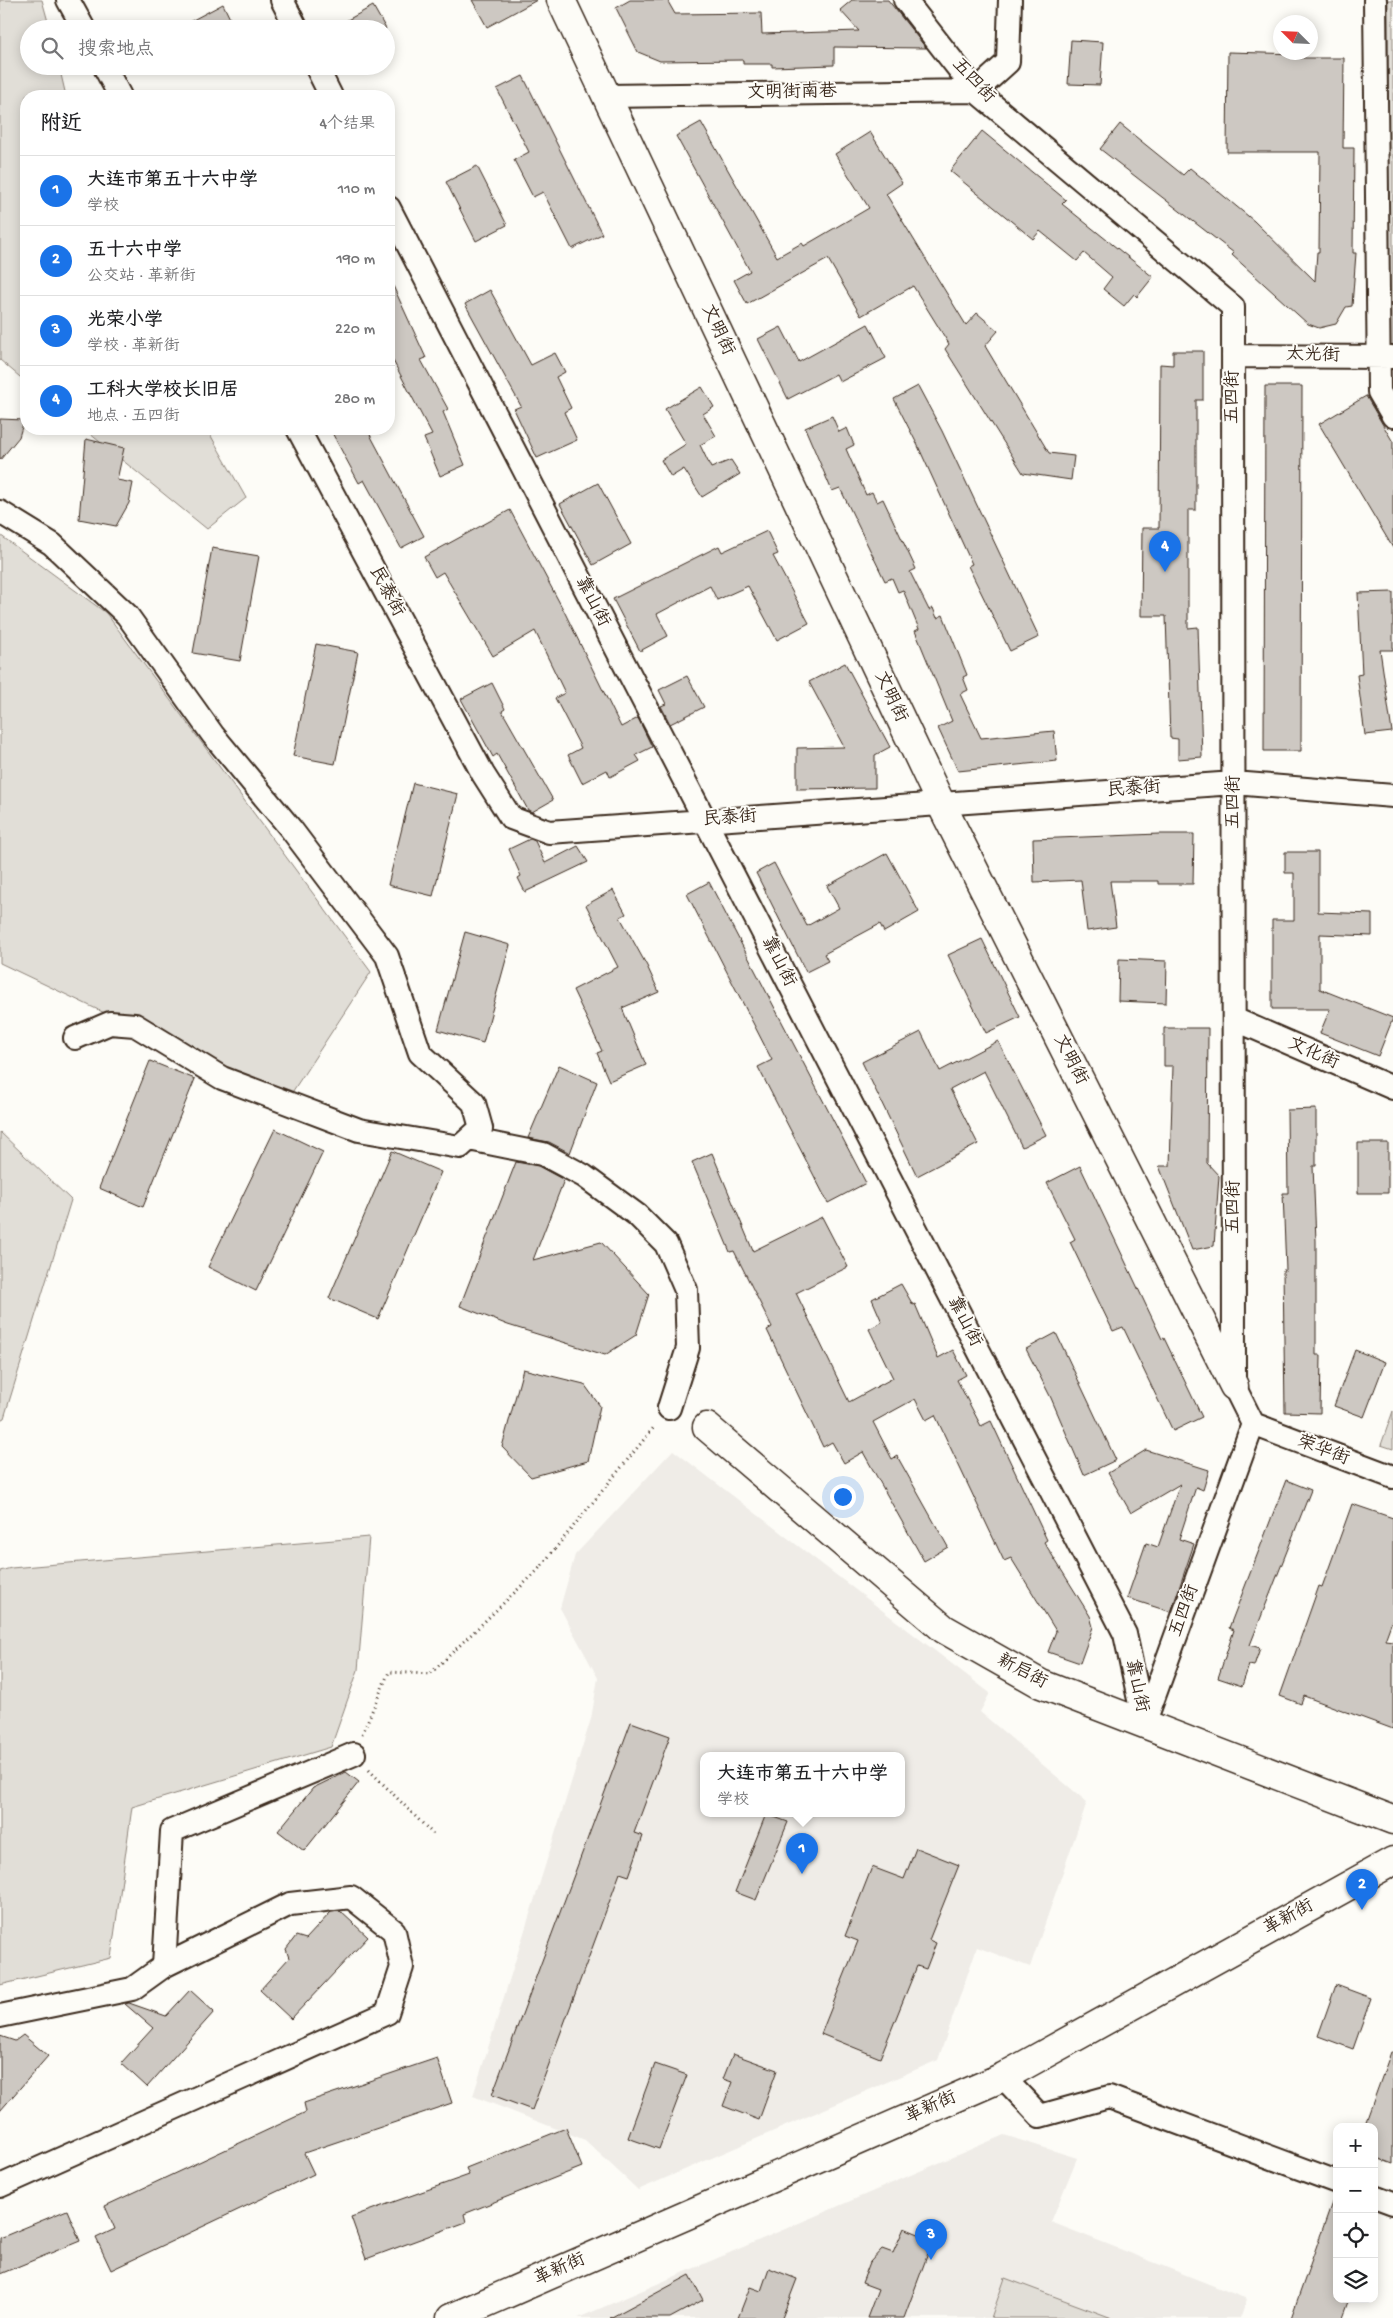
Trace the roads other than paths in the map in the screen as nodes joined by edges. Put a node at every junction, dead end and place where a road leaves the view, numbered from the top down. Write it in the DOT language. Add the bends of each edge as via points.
graph roads {
  1 [pos="68,0"];
  2 [pos="282,0"];
  3 [pos="561,0"];
  4 [pos="905,0"];
  5 [pos="1010,0"];
  6 [pos="1375,0"];
  7 [pos="79,20"];
  8 [pos="292,20"];
  9 [pos="109,75"];
  10 [pos="320,75"];
  11 [pos="117,90"];
  12 [pos="328,90"];
  13 [pos="976,91"];
  14 [pos="607,96"];
  15 [pos="395,220"];
  16 [pos="1233,356"];
  17 [pos="1385,357"];
  18 [pos="1393,416"];
  19 [pos="301,435"];
  20 [pos="0,512"];
  21 [pos="1234,783"];
  22 [pos="1393,796"];
  23 [pos="940,804"];
  24 [pos="705,821"];
  25 [pos="1234,1019"];
  26 [pos="75,1038"];
  27 [pos="1393,1088"];
  28 [pos="469,1139"];
  29 [pos="1234,1386"];
  30 [pos="669,1408"];
  31 [pos="1253,1424"];
  32 [pos="708,1427"];
  33 [pos="1393,1478"];
  34 [pos="1144,1724"];
  35 [pos="354,1754"];
  36 [pos="1393,1820"];
  37 [pos="1393,1860"];
  38 [pos="164,1966"];
  39 [pos="0,2016"];
  40 [pos="1003,2077"];
  41 [pos="1333,2181"];
  42 [pos="0,2186"];
  43 [pos="1378,2197"];
  44 [pos="1393,2203"];
  45 [pos="451,2318"];
  1 -- 7 [label="street"];
  2 -- 8 [label="street"];
  3 -- 14 [label="street, 文明街"];
  4 -- 13 [label="street, 五四街"];
  5 -- 13 [label="street" via="1008,62"];
  6 -- 17 [label="street"];
  9 -- 11 [label="street"];
  10 -- 12 [label="street"];
  13 -- 14 [label="street, 文明街南巷"];
  13 -- 16 [label="street, 五四街" via="1233,307"];
  14 -- 23 [label="street, 文明街"];
  15 -- 24 [label="street, 靠山街"];
  16 -- 17 [label="street, 太光街"];
  16 -- 21 [label="street, 五四街"];
  17 -- 18 [label="street" via="1379,392"];
  19 -- 24 [label="street, 民泰街" via="483,774 511,818 549,832"];
  20 -- 28 [label="street" via="52,544 127,615 213,735 291,829 387,956 420,1053 474,1103 481,1128"];
  21 -- 22 [label="street, 民泰街"];
  21 -- 23 [label="street, 民泰街"];
  21 -- 25 [label="street, 五四街"];
  23 -- 24 [label="street, 民泰街"];
  23 -- 29 [label="street, 文明街"];
  24 -- 34 [label="street, 靠山街" via="1125,1634"];
  25 -- 27 [label="street, 文化街"];
  25 -- 29 [label="street, 五四街"];
  26 -- 28 [label="street" via="110,1023 135,1025 222,1078 358,1130 460,1147"];
  28 -- 30 [label="street" via="543,1154 584,1176 630,1209 666,1244 686,1290 688,1348"];
  29 -- 31 [label="street, 五四街"];
  31 -- 33 [label="street, 荣华街"];
  31 -- 34 [label="street, 五四街"];
  32 -- 34 [label="street, 新启街" via="944,1629 1041,1684"];
  34 -- 36 [label="street, 新启街"];
  35 -- 38 [label="street" via="172,1831"];
  37 -- 40 [label="street, 革新街"];
  38 -- 39 [label="street" via="132,1989"];
  38 -- 42 [label="street" via="290,1904 351,1897 394,1931 402,1967 387,2013"];
  40 -- 41 [label="street" via="1040,2116 1109,2097"];
  40 -- 45 [label="street, 革新街"];
  43 -- 44 [label="street"];
}
